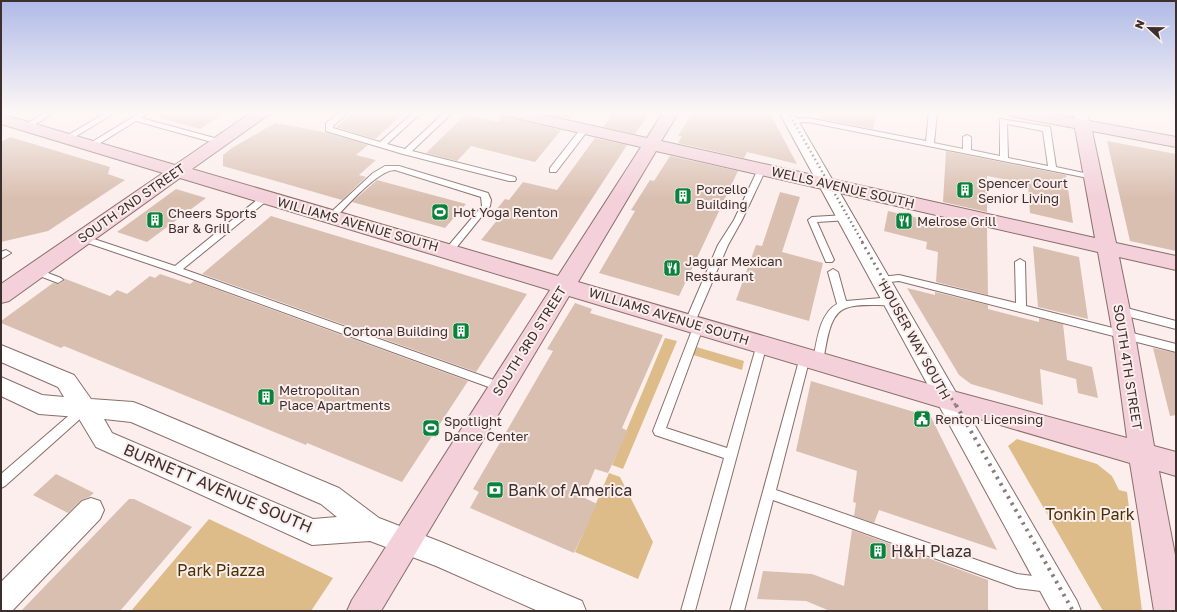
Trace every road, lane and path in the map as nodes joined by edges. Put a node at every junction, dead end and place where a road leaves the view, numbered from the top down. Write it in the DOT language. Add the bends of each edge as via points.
graph roads {
  1 [pos="76,141"];
  2 [pos="98,141"];
  3 [pos="214,141"];
  4 [pos="367,141"];
  5 [pos="386,141"];
  6 [pos="418,141"];
  7 [pos="576,141"];
  8 [pos="636,141"];
  9 [pos="653,141"];
  10 [pos="802,141"];
  11 [pos="913,141"];
  12 [pos="930,141"];
  13 [pos="967,141"];
  14 [pos="1004,141"];
  15 [pos="1048,141"];
  16 [pos="1086,141"];
  17 [pos="219,142"];
  18 [pos="651,144"];
  19 [pos="930,144"];
  20 [pos="91,145"];
  21 [pos="381,145"];
  22 [pos="406,152"];
  23 [pos="967,152"];
  24 [pos="1004,159"];
  25 [pos="1052,168"];
  26 [pos="762,169"];
  27 [pos="553,170"];
  28 [pos="178,171"];
  29 [pos="1094,177"];
  30 [pos="512,179"];
  31 [pos="826,184"];
  32 [pos="266,197"];
  33 [pos="332,216"];
  34 [pos="846,218"];
  35 [pos="82,238"];
  36 [pos="1108,247"];
  37 [pos="449,251"];
  38 [pos="829,260"];
  39 [pos="1020,262"];
  40 [pos="1176,262"];
  41 [pos="176,270"];
  42 [pos="35,271"];
  43 [pos="833,272"];
  44 [pos="58,280"];
  45 [pos="881,280"];
  46 [pos="564,285"];
  47 [pos="1,295"];
  48 [pos="893,301"];
  49 [pos="842,305"];
  50 [pos="1021,308"];
  51 [pos="1119,310"];
  52 [pos="694,324"];
  53 [pos="1176,325"];
  54 [pos="1124,335"];
  55 [pos="762,344"];
  56 [pos="1176,348"];
  57 [pos="1,353"];
  58 [pos="812,359"];
  59 [pos="1,386"];
  60 [pos="501,387"];
  61 [pos="948,400"];
  62 [pos="85,408"];
  63 [pos="1142,454"];
  64 [pos="731,455"];
  65 [pos="1176,464"];
  66 [pos="1,482"];
  67 [pos="769,493"];
  68 [pos="91,510"];
  69 [pos="370,528"];
  70 [pos="406,542"];
  71 [pos="1053,586"];
  72 [pos="1,602"];
  73 [pos="362,611"];
  74 [pos="572,611"];
  75 [pos="688,611"];
  76 [pos="737,611"];
  77 [pos="1067,611"];
  78 [pos="1170,611"];
  1 -- 20 [label="street, WILLIAMS AVENUE SOUTH"];
  2 -- 20 [label="lane"];
  3 -- 17 [label="lane"];
  4 -- 21 [label="lane"];
  5 -- 21 [label="lane"];
  6 -- 22 [label="lane"];
  7 -- 27 [label="lane"];
  8 -- 18 [label="street, WELLS AVENUE SOUTH"];
  9 -- 18 [label="street, SOUTH 3RD STREET"];
  10 -- 31 [label="street, HOUSER WAY SOUTH"];
  11 -- 19 [label="lane"];
  12 -- 19 [label="lane"];
  13 -- 23 [label="lane"];
  14 -- 24 [label="lane"];
  15 -- 25 [label="lane"];
  16 -- 29 [label="street, SOUTH 4TH STREET"];
  17 -- 28 [label="street, SOUTH 2ND STREET"];
  18 -- 26 [label="street, WELLS AVENUE SOUTH"];
  18 -- 46 [label="street, SOUTH 3RD STREET"];
  19 -- 23 [label="lane"];
  20 -- 28 [label="street, WILLIAMS AVENUE SOUTH"];
  21 -- 22 [label="lane"];
  22 -- 30 [label="lane"];
  23 -- 24 [label="lane"];
  24 -- 25 [label="lane"];
  25 -- 29 [label="lane"];
  26 -- 31 [label="street, WELLS AVENUE SOUTH"];
  26 -- 52 [label="lane" via="724,245"];
  28 -- 32 [label="street, WILLIAMS AVENUE SOUTH"];
  28 -- 35 [label="street, SOUTH 2ND STREET"];
  29 -- 36 [label="street, SOUTH 4TH STREET"];
  31 -- 34 [label="street, HOUSER WAY SOUTH"];
  31 -- 36 [label="street, WELLS AVENUE SOUTH"];
  32 -- 33 [label="street, WILLIAMS AVENUE SOUTH"];
  32 -- 41 [label="lane"];
  33 -- 37 [label="street, WILLIAMS AVENUE SOUTH"];
  33 -- 37 [label="lane" via="376,174 388,168 478,191 485,195 486,206"];
  34 -- 38 [label="lane" via="812,220"];
  34 -- 45 [label="street, HOUSER WAY SOUTH"];
  35 -- 41 [label="lane"];
  35 -- 42 [label="street, SOUTH 2ND STREET"];
  36 -- 40 [label="street, WELLS AVENUE SOUTH"];
  36 -- 51 [label="street, SOUTH 4TH STREET"];
  37 -- 46 [label="street, WILLIAMS AVENUE SOUTH"];
  39 -- 50 [label="lane"];
  41 -- 60 [label="lane"];
  42 -- 44 [label="lane"];
  42 -- 47 [label="street, SOUTH 2ND STREET"];
  43 -- 49 [label="lane"];
  45 -- 48 [label="street, HOUSER WAY SOUTH"];
  45 -- 50 [label="lane" via="899,278"];
  46 -- 52 [label="street, WILLIAMS AVENUE SOUTH"];
  46 -- 60 [label="street, SOUTH 3RD STREET"];
  48 -- 49 [label="lane"];
  48 -- 61 [label="street, HOUSER WAY SOUTH"];
  49 -- 58 [label="lane" via="831,314"];
  50 -- 54 [label="lane"];
  51 -- 53 [label="lane"];
  51 -- 54 [label="street, SOUTH 4TH STREET"];
  52 -- 55 [label="street, WILLIAMS AVENUE SOUTH"];
  52 -- 64 [label="lane" via="659,431"];
  54 -- 56 [label="lane"];
  54 -- 63 [label="street, SOUTH 4TH STREET"];
  55 -- 58 [label="street, WILLIAMS AVENUE SOUTH"];
  55 -- 64 [label="lane"];
  57 -- 62 [label="street, BURNETT AVENUE SOUTH" via="66,381"];
  58 -- 61 [label="street, WILLIAMS AVENUE SOUTH"];
  58 -- 67 [label="lane"];
  59 -- 62 [label="street, BURNETT AVENUE SOUTH" via="39,404"];
  60 -- 70 [label="street, SOUTH 3RD STREET"];
  61 -- 63 [label="street, WILLIAMS AVENUE SOUTH"];
  61 -- 71 [label="street, HOUSER WAY SOUTH"];
  62 -- 66 [label="lane"];
  62 -- 69 [label="street, BURNETT AVENUE SOUTH" via="133,412 330,496"];
  62 -- 69 [label="street, BURNETT AVENUE SOUTH" via="104,440 312,532"];
  63 -- 65 [label="street, WILLIAMS AVENUE SOUTH"];
  63 -- 78 [label="street, SOUTH 4TH STREET"];
  64 -- 75 [label="lane"];
  67 -- 71 [label="lane" via="1017,581"];
  67 -- 76 [label="lane"];
  68 -- 72 [label="street"];
  69 -- 70 [label="street, BURNETT AVENUE SOUTH"];
  70 -- 73 [label="street, SOUTH 3RD STREET"];
  70 -- 74 [label="street, BURNETT AVENUE SOUTH"];
  71 -- 77 [label="street, HOUSER WAY SOUTH"];
}
